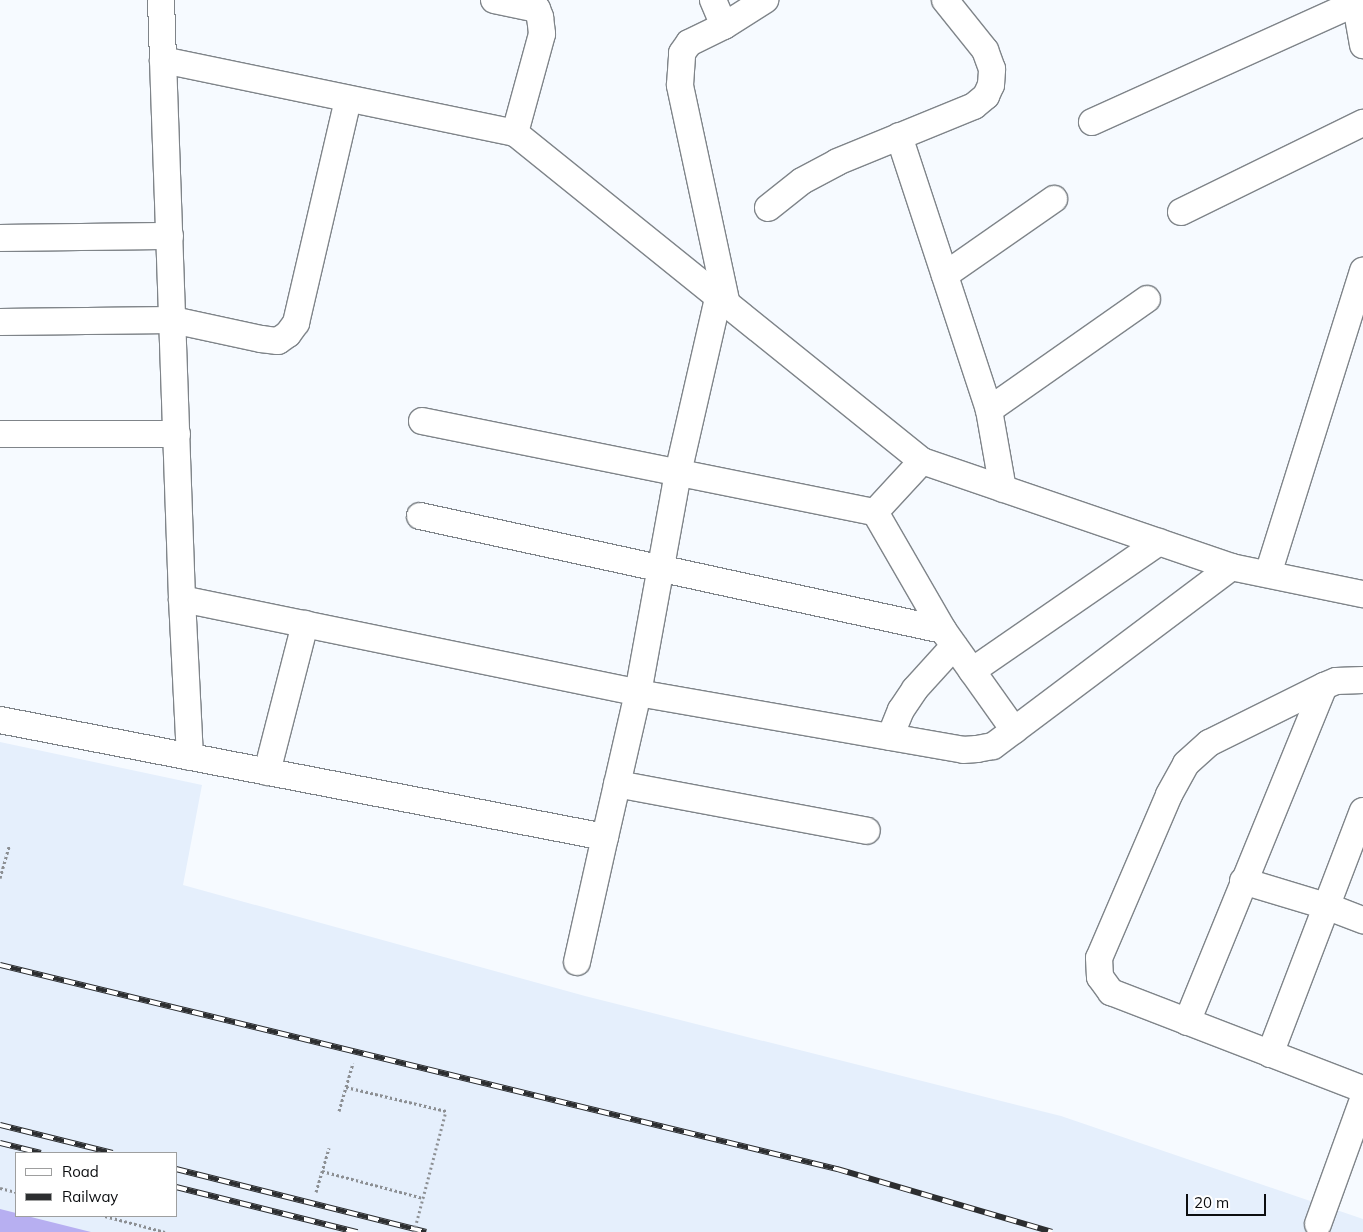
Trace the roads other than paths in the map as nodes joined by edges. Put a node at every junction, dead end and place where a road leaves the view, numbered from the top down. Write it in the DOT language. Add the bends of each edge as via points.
graph roads {
  1 [pos="161,0"];
  2 [pos="494,0"];
  3 [pos="713,0"];
  4 [pos="765,0"];
  5 [pos="945,0"];
  6 [pos="1355,2"];
  7 [pos="724,26"];
  8 [pos="1363,45"];
  9 [pos="163,60"];
  10 [pos="348,98"];
  11 [pos="1092,122"];
  12 [pos="1363,123"];
  13 [pos="515,133"];
  14 [pos="899,136"];
  15 [pos="1054,198"];
  16 [pos="768,208"];
  17 [pos="1181,212"];
  18 [pos="170,236"];
  19 [pos="0,238"];
  20 [pos="1363,271"];
  21 [pos="945,275"];
  22 [pos="1147,299"];
  23 [pos="723,301"];
  24 [pos="173,320"];
  25 [pos="0,322"];
  26 [pos="989,410"];
  27 [pos="422,420"];
  28 [pos="0,434"];
  29 [pos="177,434"];
  30 [pos="922,461"];
  31 [pos="678,472"];
  32 [pos="1003,489"];
  33 [pos="875,512"];
  34 [pos="420,516"];
  35 [pos="1159,542"];
  36 [pos="1232,567"];
  37 [pos="660,569"];
  38 [pos="1268,574"];
  39 [pos="1363,594"];
  40 [pos="182,599"];
  41 [pos="305,624"];
  42 [pos="948,638"];
  43 [pos="972,671"];
  44 [pos="1363,680"];
  45 [pos="1324,686"];
  46 [pos="638,693"];
  47 [pos="0,720"];
  48 [pos="1014,730"];
  49 [pos="890,737"];
  50 [pos="190,757"];
  51 [pos="268,772"];
  52 [pos="617,784"];
  53 [pos="1363,811"];
  54 [pos="868,831"];
  55 [pos="605,837"];
  56 [pos="1243,880"];
  57 [pos="1326,906"];
  58 [pos="1363,920"];
  59 [pos="577,962"];
  60 [pos="1187,1022"];
  61 [pos="1270,1054"];
  62 [pos="1363,1089"];
  63 [pos="1363,1100"];
  64 [pos="1318,1224"];
  1 -- 9 [label="street"];
  2 -- 13 [label="street" via="537,9 540,17 542,34"];
  3 -- 7 [label="street"];
  4 -- 7 [label="street"];
  5 -- 14 [label="street" via="985,50 992,69 991,85 986,96 974,106"];
  6 -- 8 [label="street"];
  6 -- 11 [label="street"];
  7 -- 23 [label="street" via="689,43 682,53 680,85"];
  9 -- 10 [label="street"];
  9 -- 18 [label="street"];
  10 -- 13 [label="street"];
  10 -- 24 [label="street" via="296,323 278,341"];
  12 -- 17 [label="street"];
  13 -- 23 [label="street"];
  14 -- 16 [label="street" via="837,162 802,181"];
  14 -- 21 [label="street"];
  15 -- 21 [label="street"];
  18 -- 19 [label="street"];
  18 -- 24 [label="street"];
  20 -- 38 [label="street"];
  21 -- 26 [label="street"];
  22 -- 26 [label="street"];
  23 -- 30 [label="street"];
  23 -- 31 [label="street"];
  24 -- 25 [label="street"];
  24 -- 29 [label="street"];
  26 -- 32 [label="street"];
  27 -- 31 [label="street"];
  28 -- 29 [label="street"];
  29 -- 40 [label="street"];
  30 -- 32 [label="street"];
  30 -- 33 [label="street"];
  31 -- 33 [label="street"];
  31 -- 37 [label="street"];
  32 -- 35 [label="street"];
  33 -- 42 [label="street"];
  34 -- 37 [label="street"];
  35 -- 36 [label="street"];
  35 -- 43 [label="street"];
  36 -- 38 [label="street"];
  36 -- 48 [label="street"];
  37 -- 42 [label="street"];
  37 -- 46 [label="street"];
  38 -- 39 [label="street"];
  40 -- 41 [label="street"];
  40 -- 50 [label="street"];
  41 -- 46 [label="street"];
  41 -- 51 [label="street"];
  42 -- 43 [label="street"];
  42 -- 49 [label="street" via="901,710"];
  43 -- 48 [label="street"];
  44 -- 45 [label="street" via="1336,681"];
  45 -- 56 [label="street"];
  45 -- 60 [label="street" via="1209,743 1186,764 1169,795 1099,958 1100,977 1111,992"];
  46 -- 49 [label="street"];
  46 -- 52 [label="street"];
  47 -- 50 [label="street"];
  48 -- 49 [label="street" via="993,746 963,750"];
  50 -- 51 [label="street"];
  51 -- 55 [label="street"];
  52 -- 54 [label="street"];
  52 -- 55 [label="street"];
  53 -- 57 [label="street"];
  55 -- 59 [label="street"];
  56 -- 57 [label="street"];
  56 -- 60 [label="street"];
  57 -- 58 [label="street"];
  57 -- 61 [label="street"];
  60 -- 61 [label="street"];
  61 -- 62 [label="street"];
  63 -- 64 [label="street"];
}
